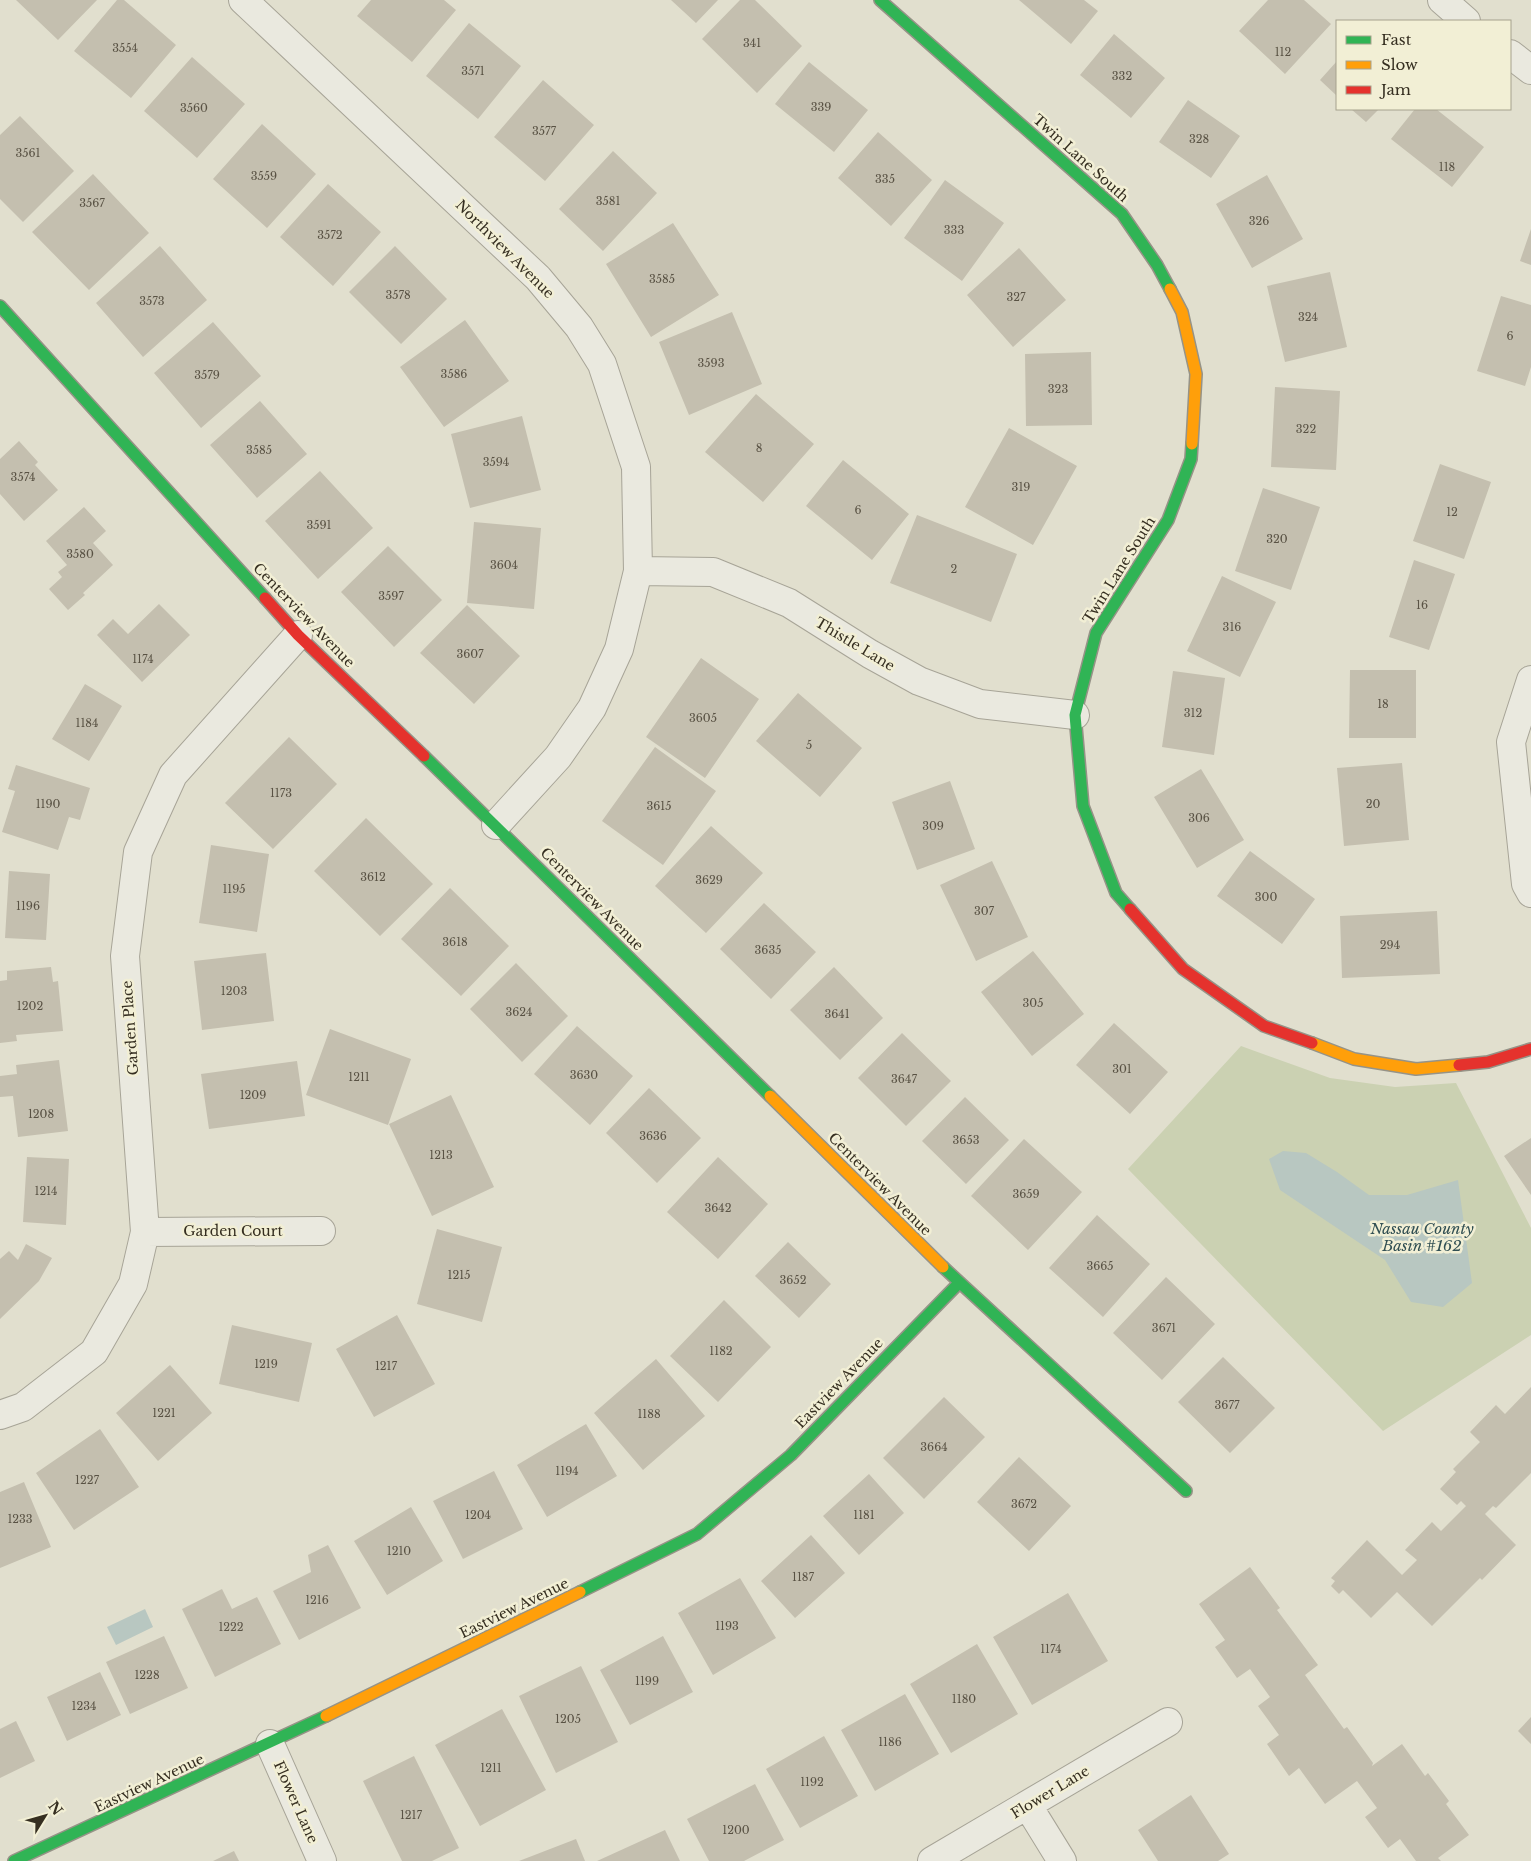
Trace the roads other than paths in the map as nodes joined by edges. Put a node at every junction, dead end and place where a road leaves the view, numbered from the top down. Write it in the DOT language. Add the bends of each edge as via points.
graph roads {
  1 [pos="243,0"];
  2 [pos="880,0"];
  3 [pos="1442,0"];
  4 [pos="1465,20"];
  5 [pos="1511,55"];
  6 [pos="1531,70"];
  7 [pos="0,306"];
  8 [pos="638,571"];
  9 [pos="298,635"];
  10 [pos="1531,680"];
  11 [pos="1075,716"];
  12 [pos="496,825"];
  13 [pos="1531,893"];
  14 [pos="1531,1049"];
  15 [pos="321,1231"];
  16 [pos="145,1232"];
  17 [pos="959,1283"];
  18 [pos="0,1415"];
  19 [pos="1186,1491"];
  20 [pos="1168,1722"];
  21 [pos="270,1744"];
  22 [pos="1028,1806"];
  23 [pos="14,1861"];
  24 [pos="322,1861"];
  25 [pos="932,1861"];
  26 [pos="1062,1861"];
  1 -- 8 [label="street, Northview Avenue" via="538,278 579,327 602,364 636,467"];
  2 -- 11 [label="street, Twin Lane South" via="1122,214 1157,265 1182,312 1196,374 1190,459 1168,520 1096,633"];
  3 -- 4 [label="street"];
  5 -- 6 [label="street"];
  7 -- 9 [label="street, Centerview Avenue"];
  8 -- 11 [label="street, Thistle Lane" via="713,572 789,603 919,681 980,704"];
  8 -- 12 [label="street, Northview Avenue" via="619,649 592,708 558,757"];
  9 -- 12 [label="street, Centerview Avenue"];
  9 -- 16 [label="street, Garden Place" via="173,775 138,852 125,956"];
  10 -- 13 [label="street" via="1511,742 1526,884"];
  11 -- 14 [label="street, Twin Lane South" via="1083,806 1116,893 1183,969 1264,1026 1354,1059 1416,1069 1488,1062"];
  12 -- 17 [label="street, Centerview Avenue"];
  15 -- 16 [label="street, Garden Court"];
  16 -- 18 [label="street, Garden Place" via="133,1284 94,1352 23,1407"];
  17 -- 19 [label="street, Centerview Avenue"];
  17 -- 21 [label="street, Eastview Avenue" via="791,1454 697,1534"];
  20 -- 22 [label="street, Flower Lane"];
  21 -- 23 [label="street, Eastview Avenue"];
  21 -- 24 [label="street, Flower Lane"];
  22 -- 25 [label="street, Flower Lane"];
  22 -- 26 [label="street"];
}
